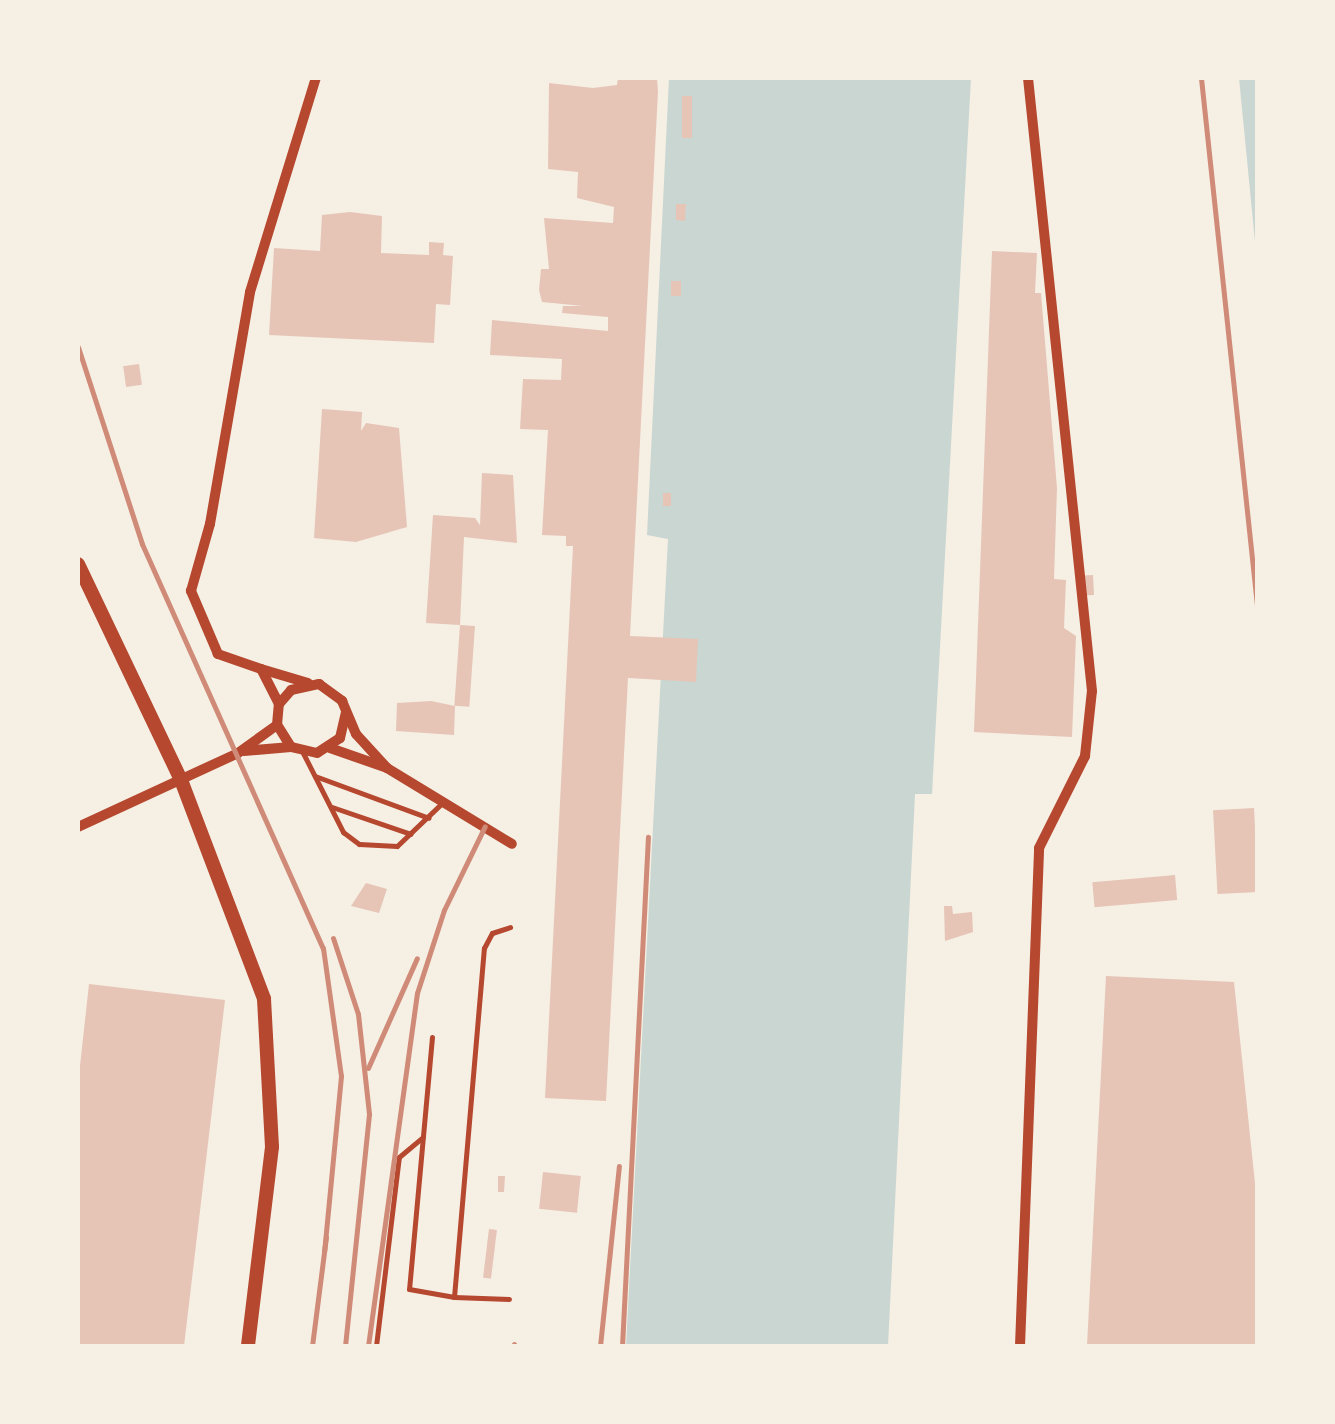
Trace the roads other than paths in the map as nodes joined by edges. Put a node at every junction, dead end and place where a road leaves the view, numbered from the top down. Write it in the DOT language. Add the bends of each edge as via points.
graph roads {
  1 [pos="316,78"];
  2 [pos="1028,78"];
  3 [pos="78,564"];
  4 [pos="261,669"];
  5 [pos="309,684"];
  6 [pos="279,704"];
  7 [pos="346,712"];
  8 [pos="277,726"];
  9 [pos="291,747"];
  10 [pos="330,748"];
  11 [pos="238,752"];
  12 [pos="303,753"];
  13 [pos="386,768"];
  14 [pos="312,775"];
  15 [pos="181,780"];
  16 [pos="440,804"];
  17 [pos="329,806"];
  18 [pos="429,818"];
  19 [pos="78,827"];
  20 [pos="413,835"];
  21 [pos="512,844"];
  22 [pos="510,927"];
  23 [pos="432,1038"];
  24 [pos="424,1138"];
  25 [pos="454,1297"];
  26 [pos="509,1299"];
  27 [pos="248,1346"];
  28 [pos="376,1346"];
  29 [pos="1020,1346"];
  1 -- 4 [label="street" via="250,292 210,524 191,591 218,654"];
  2 -- 29 [label="street" via="1092,691 1085,756 1038,848"];
  3 -- 15 [label="main road"];
  4 -- 5 [label="street"];
  4 -- 6 [label="street"];
  5 -- 6 [label="street"];
  5 -- 7 [label="street" via="334,691"];
  6 -- 8 [label="street"];
  7 -- 10 [label="street" via="346,726"];
  7 -- 13 [label="street"];
  8 -- 9 [label="street"];
  8 -- 11 [label="street"];
  9 -- 11 [label="street"];
  9 -- 12 [label="street"];
  10 -- 12 [label="street"];
  10 -- 13 [label="street"];
  11 -- 15 [label="street"];
  12 -- 14 [label="lane"];
  13 -- 16 [label="street"];
  14 -- 17 [label="lane"];
  14 -- 18 [label="lane"];
  15 -- 19 [label="street"];
  15 -- 27 [label="main road" via="253,959 270,1035 272,1147"];
  16 -- 18 [label="lane"];
  16 -- 21 [label="street"];
  17 -- 20 [label="lane"];
  17 -- 20 [label="lane" via="343,832 359,844 386,850"];
  18 -- 20 [label="lane"];
  22 -- 25 [label="lane" via="492,933 484,948"];
  23 -- 24 [label="lane"];
  24 -- 25 [label="lane" via="409,1290"];
  24 -- 28 [label="lane" via="399,1157"];
  25 -- 26 [label="lane"];
}
